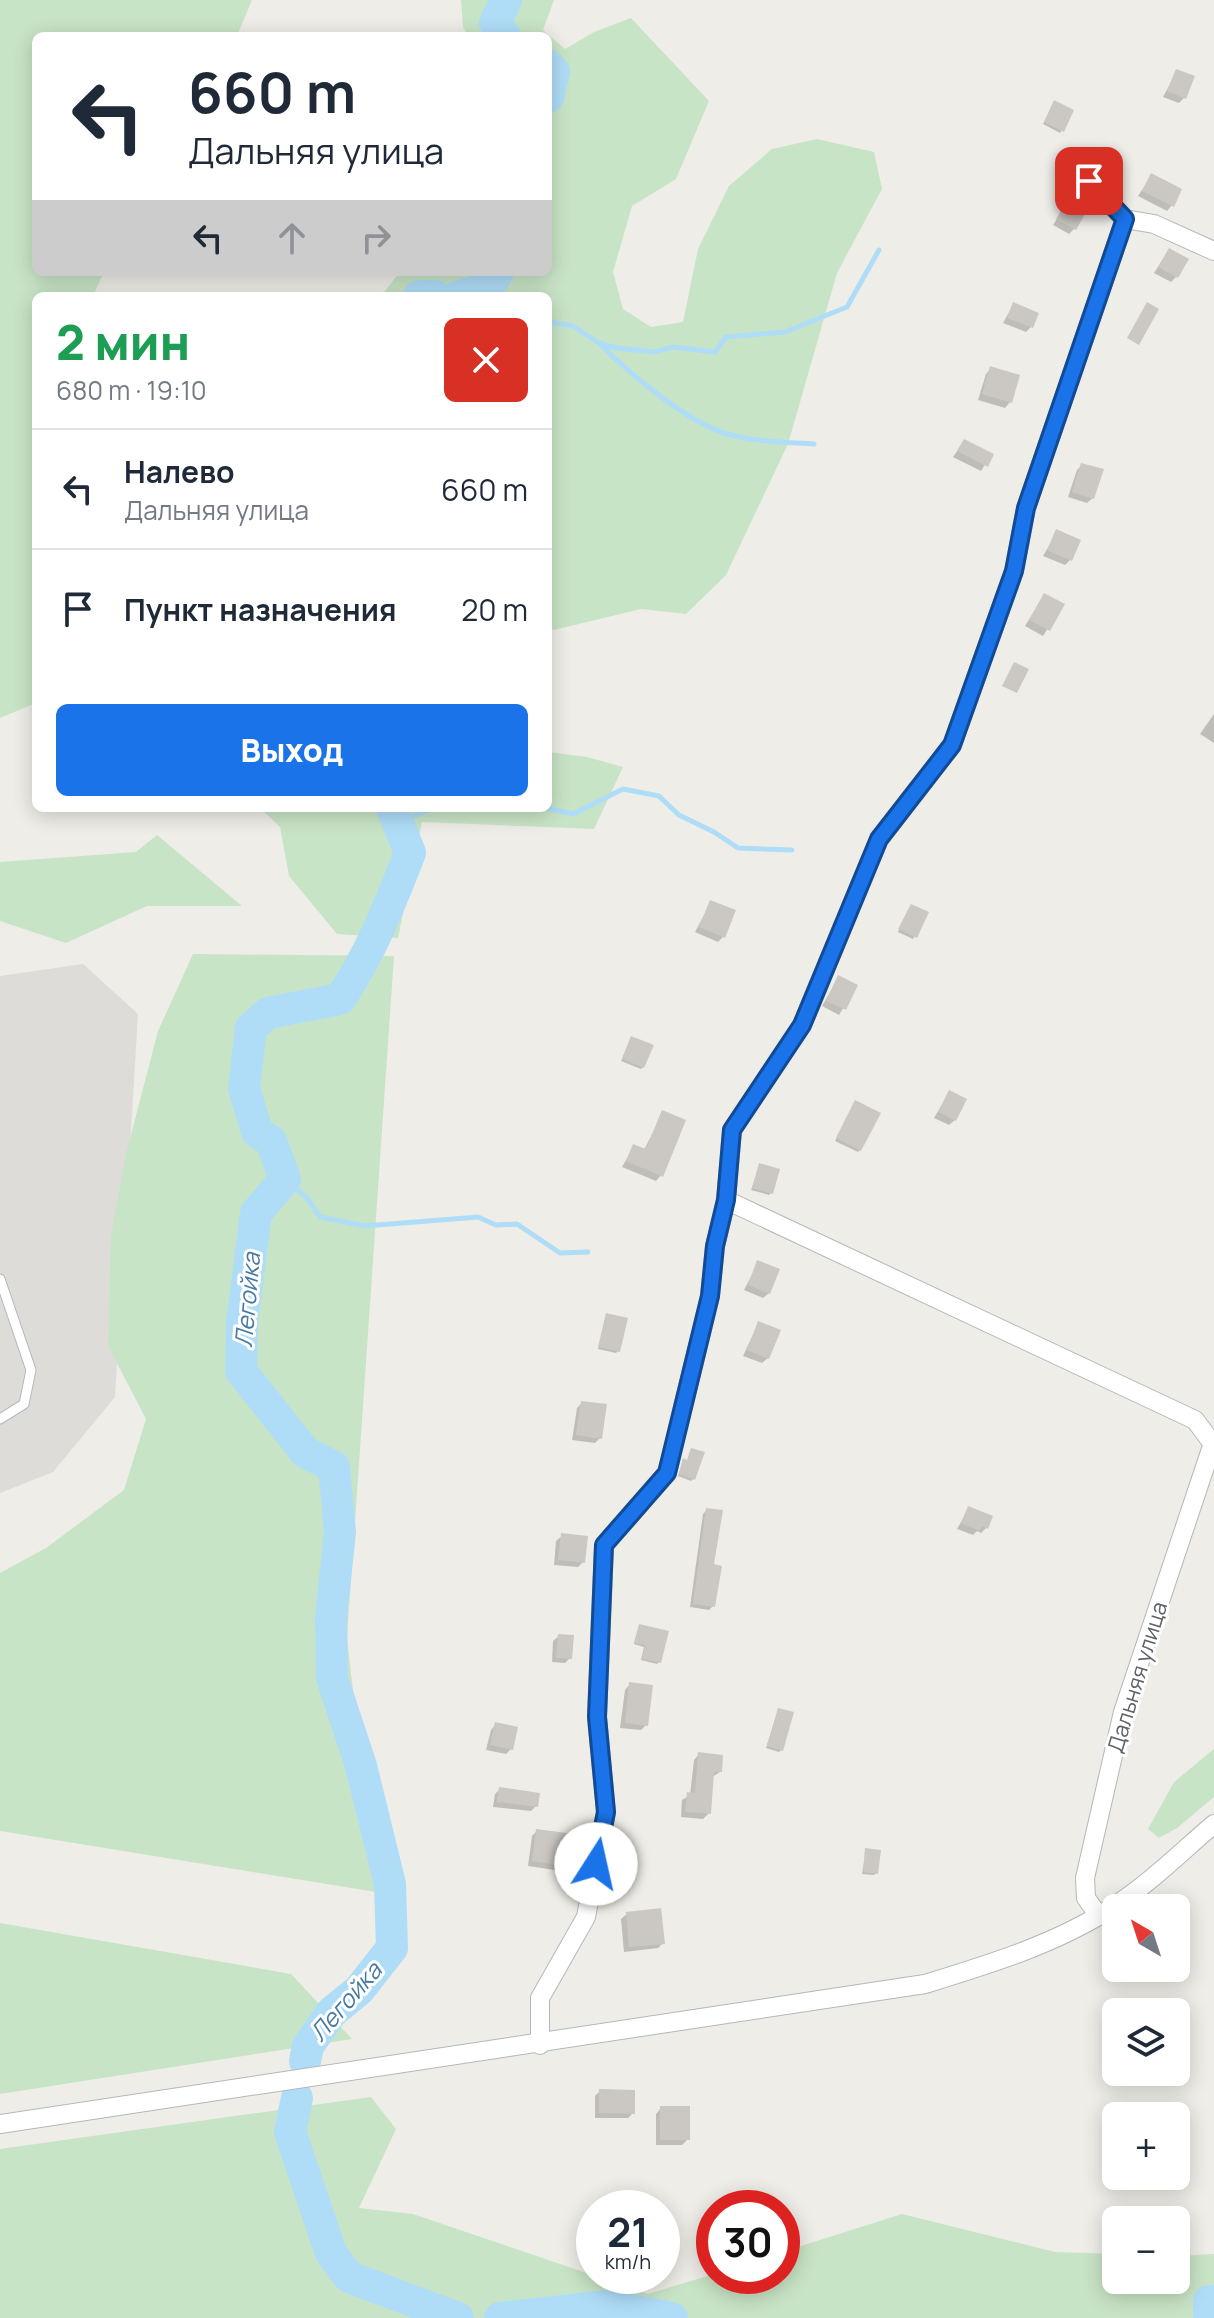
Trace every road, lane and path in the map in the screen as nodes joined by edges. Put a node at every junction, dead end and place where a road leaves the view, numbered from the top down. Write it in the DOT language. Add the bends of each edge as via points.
graph roads {
  1 [pos="1089,181"];
  2 [pos="1125,219"];
  3 [pos="1214,251"];
  4 [pos="726,1200"];
  5 [pos="0,1279"];
  6 [pos="0,1419"];
  7 [pos="1213,1442"];
  8 [pos="1214,1824"];
  9 [pos="1099,1916"];
  10 [pos="540,2045"];
  11 [pos="0,2124"];
  1 -- 2 [label="street"];
  2 -- 3 [label="street" via="1154,224"];
  2 -- 4 [label="street" via="1026,508 1014,571 952,745 879,839 802,1025 732,1130"];
  4 -- 7 [label="street" via="1195,1420"];
  4 -- 10 [label="street" via="710,1296 667,1473 604,1545 597,1717 606,1812 586,1917 540,1998"];
  5 -- 6 [label="lane" via="31,1370 24,1404"];
  7 -- 9 [label="street, Дальняя улица" via="1123,1712 1085,1878 1086,1898"];
  8 -- 9 [label="street"];
  9 -- 10 [label="street" via="994,1963 925,1984"];
  10 -- 11 [label="street"];
}
